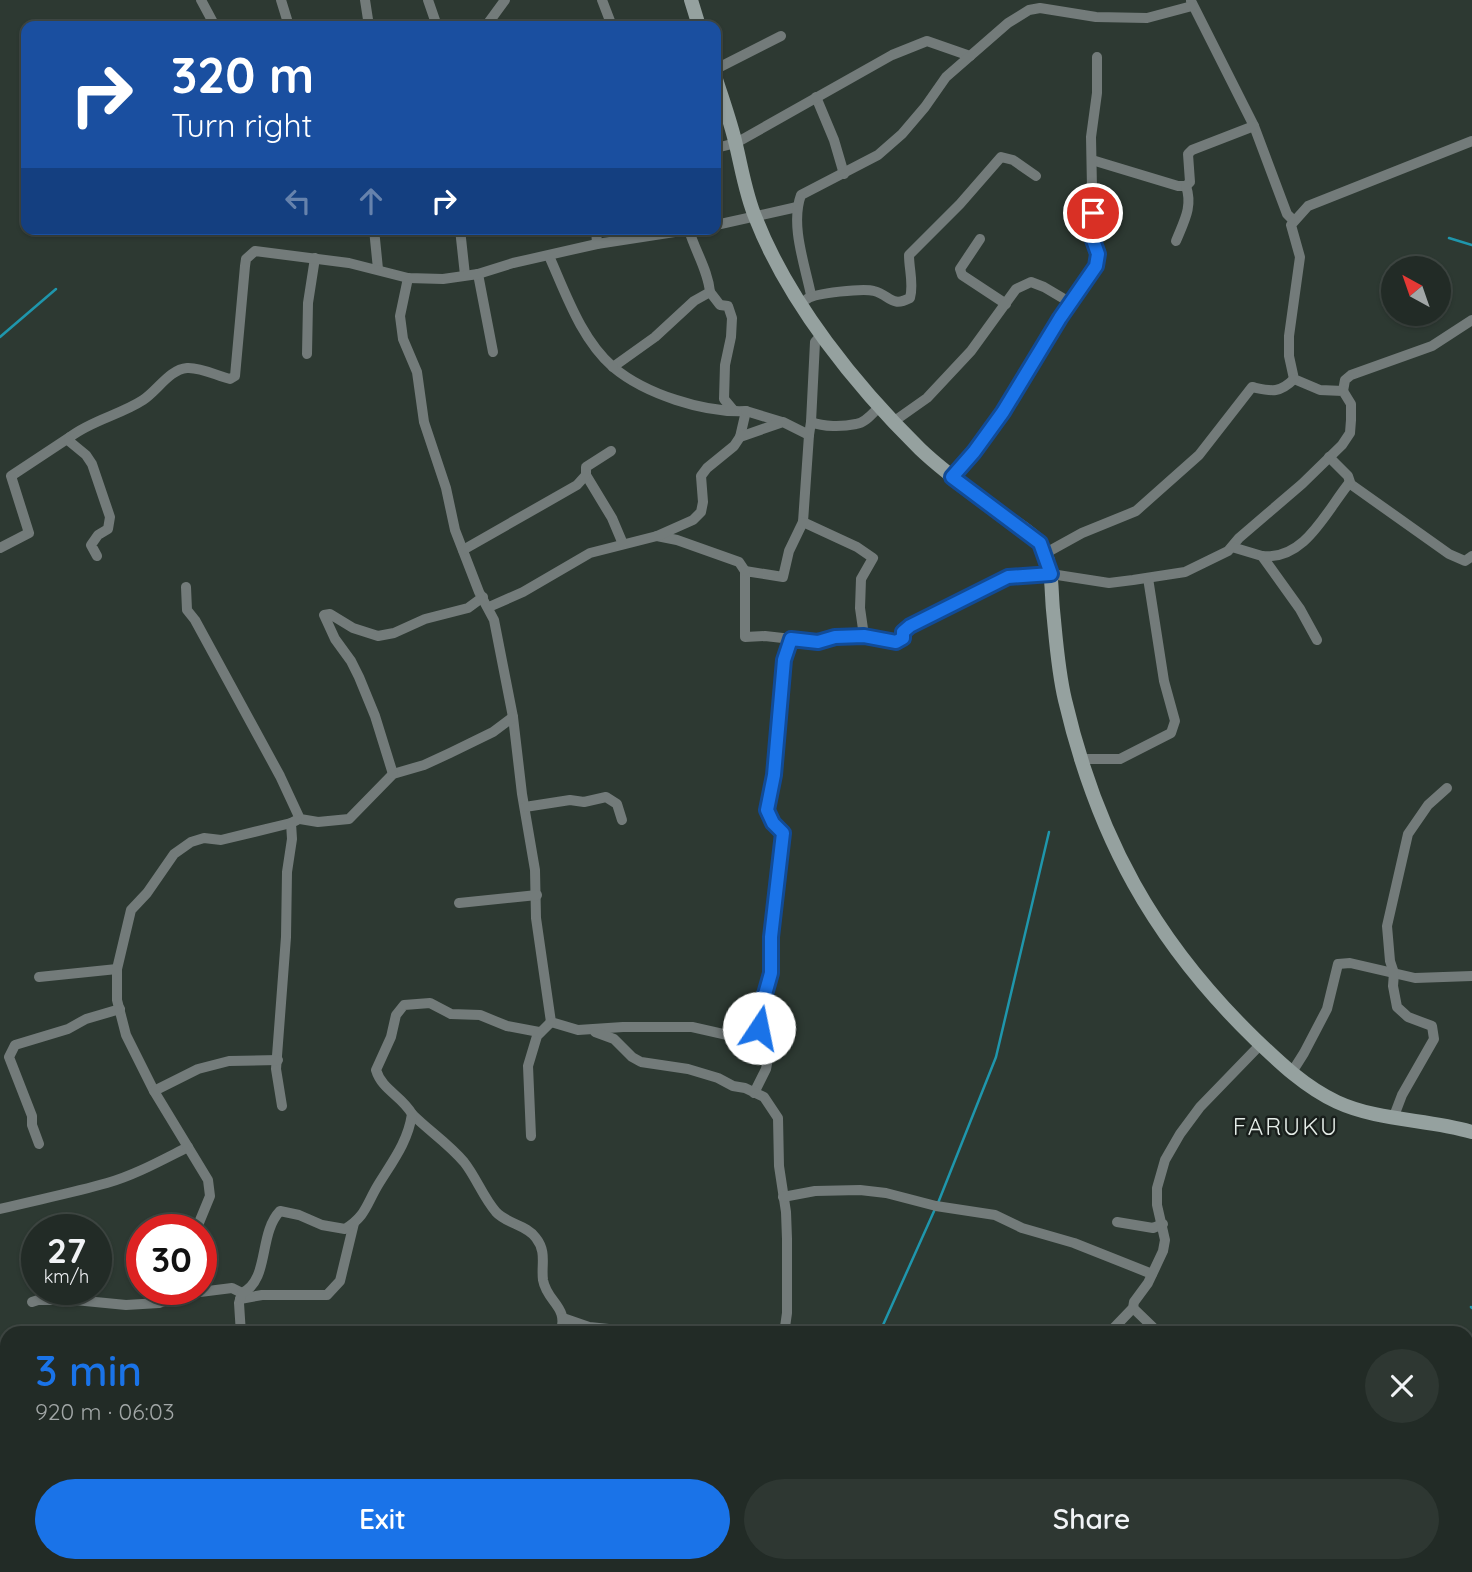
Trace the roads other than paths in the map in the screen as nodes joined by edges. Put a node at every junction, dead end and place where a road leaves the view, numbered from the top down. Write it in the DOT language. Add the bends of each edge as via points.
graph roads {
  1 [pos="201,0"];
  2 [pos="281,0"];
  3 [pos="365,0"];
  4 [pos="428,0"];
  5 [pos="505,0"];
  6 [pos="602,0"];
  7 [pos="691,0"];
  8 [pos="1192,3"];
  9 [pos="1030,5"];
  10 [pos="1051,5"];
  11 [pos="212,21"];
  12 [pos="287,21"];
  13 [pos="368,21"];
  14 [pos="434,21"];
  15 [pos="490,21"];
  16 [pos="610,21"];
  17 [pos="697,21"];
  18 [pos="781,36"];
  19 [pos="970,56"];
  20 [pos="1097,57"];
  21 [pos="721,66"];
  22 [pos="721,95"];
  23 [pos="816,97"];
  24 [pos="1254,126"];
  25 [pos="1472,141"];
  26 [pos="736,143"];
  27 [pos="721,147"];
  28 [pos="1092,160"];
  29 [pos="845,174"];
  30 [pos="1036,176"];
  31 [pos="1186,186"];
  32 [pos="797,207"];
  33 [pos="754,217"];
  34 [pos="1293,220"];
  35 [pos="721,224"];
  36 [pos="375,235"];
  37 [pos="461,235"];
  38 [pos="596,235"];
  39 [pos="654,235"];
  40 [pos="687,235"];
  41 [pos="980,239"];
  42 [pos="1175,240"];
  43 [pos="597,244"];
  44 [pos="549,256"];
  45 [pos="316,258"];
  46 [pos="378,269"];
  47 [pos="478,274"];
  48 [pos="465,275"];
  49 [pos="408,278"];
  50 [pos="710,292"];
  51 [pos="806,299"];
  52 [pos="1071,303"];
  53 [pos="1006,304"];
  54 [pos="1472,320"];
  55 [pos="822,334"];
  56 [pos="493,352"];
  57 [pos="307,354"];
  58 [pos="613,367"];
  59 [pos="1294,379"];
  60 [pos="1343,391"];
  61 [pos="878,408"];
  62 [pos="734,411"];
  63 [pos="746,411"];
  64 [pos="783,422"];
  65 [pos="811,422"];
  66 [pos="893,422"];
  67 [pos="810,435"];
  68 [pos="70,437"];
  69 [pos="740,437"];
  70 [pos="611,451"];
  71 [pos="1329,457"];
  72 [pos="586,475"];
  73 [pos="952,477"];
  74 [pos="1349,483"];
  75 [pos="803,522"];
  76 [pos="657,536"];
  77 [pos="623,544"];
  78 [pos="1233,547"];
  79 [pos="0,548"];
  80 [pos="463,550"];
  81 [pos="1044,554"];
  82 [pos="97,556"];
  83 [pos="1262,556"];
  84 [pos="1472,556"];
  85 [pos="745,571"];
  86 [pos="1051,574"];
  87 [pos="1148,578"];
  88 [pos="186,587"];
  89 [pos="483,597"];
  90 [pos="489,607"];
  91 [pos="864,636"];
  92 [pos="791,639"];
  93 [pos="1317,640"];
  94 [pos="513,717"];
  95 [pos="1079,759"];
  96 [pos="393,774"];
  97 [pos="1447,788"];
  98 [pos="525,807"];
  99 [pos="621,820"];
  100 [pos="295,821"];
  101 [pos="537,895"];
  102 [pos="459,903"];
  103 [pos="117,969"];
  104 [pos="1394,973"];
  105 [pos="1472,976"];
  106 [pos="39,977"];
  107 [pos="120,1009"];
  108 [pos="551,1022"];
  109 [pos="588,1030"];
  110 [pos="539,1032"];
  111 [pos="754,1041"];
  112 [pos="1261,1044"];
  113 [pos="278,1060"];
  114 [pos="1292,1072"];
  115 [pos="154,1091"];
  116 [pos="754,1093"];
  117 [pos="282,1106"];
  118 [pos="412,1114"];
  119 [pos="1394,1116"];
  120 [pos="1472,1132"];
  121 [pos="531,1136"];
  122 [pos="39,1144"];
  123 [pos="188,1147"];
  124 [pos="783,1198"];
  125 [pos="0,1209"];
  126 [pos="203,1214"];
  127 [pos="1117,1222"];
  128 [pos="354,1223"];
  129 [pos="1163,1224"];
  130 [pos="1152,1274"];
  131 [pos="217,1289"];
  132 [pos="241,1296"];
  133 [pos="1133,1308"];
  134 [pos="563,1318"];
  135 [pos="241,1326"];
  136 [pos="562,1326"];
  137 [pos="586,1326"];
  138 [pos="785,1326"];
  139 [pos="1116,1326"];
  140 [pos="1152,1326"];
  1 -- 11 [label="street"];
  2 -- 12 [label="street"];
  3 -- 13 [label="street"];
  4 -- 14 [label="street"];
  5 -- 15 [label="street"];
  6 -- 16 [label="street"];
  7 -- 17 [label="street"];
  8 -- 10 [label="street" via="1147,18 1096,17"];
  8 -- 24 [label="street"];
  9 -- 10 [label="street"];
  9 -- 19 [label="street"];
  18 -- 21 [label="street"];
  19 -- 23 [label="street" via="927,41"];
  19 -- 29 [label="street" via="946,77 902,134"];
  20 -- 28 [label="street"];
  22 -- 26 [label="street"];
  23 -- 26 [label="street"];
  23 -- 29 [label="street"];
  24 -- 31 [label="street" via="1192,150 1188,154 1191,182"];
  24 -- 34 [label="street"];
  25 -- 34 [label="street" via="1308,206"];
  26 -- 27 [label="street"];
  26 -- 33 [label="street"];
  28 -- 31 [label="street"];
  28 -- 52 [label="street" via="1093,240 1098,254 1096,266"];
  29 -- 32 [label="street" via="801,195"];
  30 -- 51 [label="street" via="1013,160 1000,158 909,255 910,298 889,300 873,290"];
  31 -- 42 [label="street" via="1189,210"];
  32 -- 33 [label="street"];
  32 -- 51 [label="street"];
  33 -- 35 [label="street"];
  33 -- 51 [label="street" via="774,258"];
  34 -- 59 [label="street" via="1300,257 1289,336"];
  36 -- 46 [label="street"];
  37 -- 48 [label="street"];
  38 -- 43 [label="street"];
  39 -- 43 [label="street"];
  40 -- 50 [label="street" via="708,277"];
  41 -- 53 [label="street" via="960,269 962,275"];
  43 -- 44 [label="street"];
  44 -- 47 [label="street"];
  44 -- 58 [label="street" via="573,311 600,355"];
  45 -- 46 [label="street"];
  45 -- 57 [label="street" via="308,303"];
  45 -- 68 [label="street" via="255,251 246,259 235,376 230,379 186,368 175,372 144,399"];
  46 -- 49 [label="street"];
  47 -- 48 [label="street"];
  47 -- 56 [label="street"];
  48 -- 49 [label="street"];
  49 -- 80 [label="street" via="400,316 403,339 417,372 428,436"];
  50 -- 58 [label="street"];
  50 -- 62 [label="street" via="720,305 728,306 732,318 724,399"];
  51 -- 55 [label="street"];
  52 -- 53 [label="street" via="1031,282 1016,289"];
  52 -- 73 [label="street" via="1003,412"];
  53 -- 66 [label="street" via="928,398"];
  54 -- 60 [label="street" via="1432,346 1351,375"];
  55 -- 61 [label="street"];
  55 -- 65 [label="street" via="815,342"];
  58 -- 62 [label="street" via="671,397"];
  59 -- 60 [label="street" via="1320,390"];
  59 -- 81 [label="street" via="1278,391 1252,387 1199,455 1136,511"];
  60 -- 71 [label="street" via="1350,404 1350,433"];
  61 -- 65 [label="street" via="857,425"];
  61 -- 66 [label="street"];
  62 -- 63 [label="street"];
  63 -- 64 [label="street"];
  63 -- 69 [label="street"];
  64 -- 67 [label="street"];
  64 -- 69 [label="street"];
  65 -- 67 [label="street"];
  66 -- 73 [label="street"];
  67 -- 75 [label="street"];
  68 -- 79 [label="street" via="11,476 29,533"];
  68 -- 82 [label="street" via="93,464 110,517 108,529 91,545"];
  69 -- 76 [label="street" via="701,477 701,512"];
  70 -- 72 [label="street" via="586,467"];
  71 -- 74 [label="street"];
  71 -- 78 [label="street"];
  72 -- 77 [label="street"];
  72 -- 80 [label="street" via="577,485"];
  73 -- 81 [label="street" via="1040,543"];
  74 -- 83 [label="street" via="1296,548 1274,558"];
  74 -- 84 [label="street" via="1449,554 1465,561"];
  75 -- 85 [label="street" via="783,577"];
  75 -- 91 [label="street" via="873,558 861,579"];
  76 -- 77 [label="street"];
  76 -- 85 [label="street" via="739,562"];
  77 -- 90 [label="street" via="590,553"];
  78 -- 83 [label="street"];
  78 -- 87 [label="street" via="1185,572"];
  80 -- 89 [label="street"];
  81 -- 86 [label="street"];
  83 -- 93 [label="street"];
  85 -- 92 [label="street" via="746,637"];
  86 -- 87 [label="street" via="1109,583"];
  86 -- 91 [label="street" via="1008,577 910,626 896,642"];
  86 -- 95 [label="street" via="1063,694"];
  87 -- 95 [label="street" via="1175,721 1171,733 1120,759"];
  88 -- 100 [label="street" via="187,610 280,776"];
  89 -- 90 [label="street"];
  89 -- 96 [label="street" via="468,608 377,636 324,615 359,677"];
  90 -- 94 [label="street"];
  91 -- 92 [label="street" via="818,642"];
  92 -- 111 [label="street" via="784,660 767,810 783,833 771,973"];
  94 -- 96 [label="street" via="450,753"];
  94 -- 98 [label="street"];
  95 -- 112 [label="street" via="1109,836 1167,940 1218,1002"];
  96 -- 100 [label="street" via="349,819"];
  97 -- 104 [label="street" via="1408,834 1387,926"];
  98 -- 99 [label="street" via="606,797 617,804"];
  98 -- 101 [label="street"];
  100 -- 103 [label="street" via="221,840 204,838 174,854 131,910"];
  100 -- 113 [label="street" via="287,872"];
  101 -- 102 [label="street"];
  101 -- 108 [label="street" via="536,918"];
  103 -- 106 [label="street"];
  103 -- 107 [label="street"];
  104 -- 105 [label="street" via="1415,978"];
  104 -- 114 [label="street" via="1338,964 1327,1009"];
  104 -- 119 [label="street" via="1397,1007 1408,1017 1432,1026 1434,1039"];
  107 -- 115 [label="street" via="126,1035"];
  107 -- 122 [label="street" via="15,1045 9,1057"];
  108 -- 109 [label="street"];
  108 -- 110 [label="street"];
  109 -- 111 [label="street" via="692,1027"];
  109 -- 116 [label="street" via="614,1039 641,1062 688,1069"];
  110 -- 118 [label="street" via="480,1015 452,1014 430,1003 404,1004 376,1070 383,1085"];
  110 -- 121 [label="street" via="528,1066"];
  111 -- 116 [label="street" via="769,1053"];
  112 -- 114 [label="street"];
  112 -- 129 [label="street" via="1200,1107 1170,1151 1157,1188"];
  113 -- 115 [label="street" via="229,1061 198,1069"];
  113 -- 117 [label="street"];
  114 -- 119 [label="street" via="1312,1090 1342,1105"];
  115 -- 123 [label="street"];
  116 -- 124 [label="street" via="764,1097 778,1118"];
  118 -- 128 [label="street" via="410,1129 392,1166 365,1213"];
  118 -- 134 [label="street" via="466,1164 494,1210 536,1237 544,1255 546,1287"];
  119 -- 120 [label="street"];
  123 -- 125 [label="street" via="108,1182"];
  123 -- 126 [label="street" via="206,1175 210,1196"];
  124 -- 130 [label="street" via="815,1191 860,1190 995,1215"];
  124 -- 138 [label="street"];
  127 -- 129 [label="street" via="1153,1228"];
  128 -- 132 [label="street" via="340,1281 327,1294"];
  128 -- 132 [label="street" via="345,1229 321,1226 280,1211 268,1228 255,1284"];
  129 -- 130 [label="street" via="1163,1251"];
  130 -- 133 [label="street"];
  131 -- 132 [label="street" via="232,1288"];
  132 -- 135 [label="street"];
  133 -- 139 [label="street"];
  133 -- 140 [label="street"];
  134 -- 136 [label="street"];
  134 -- 137 [label="street"];
}
